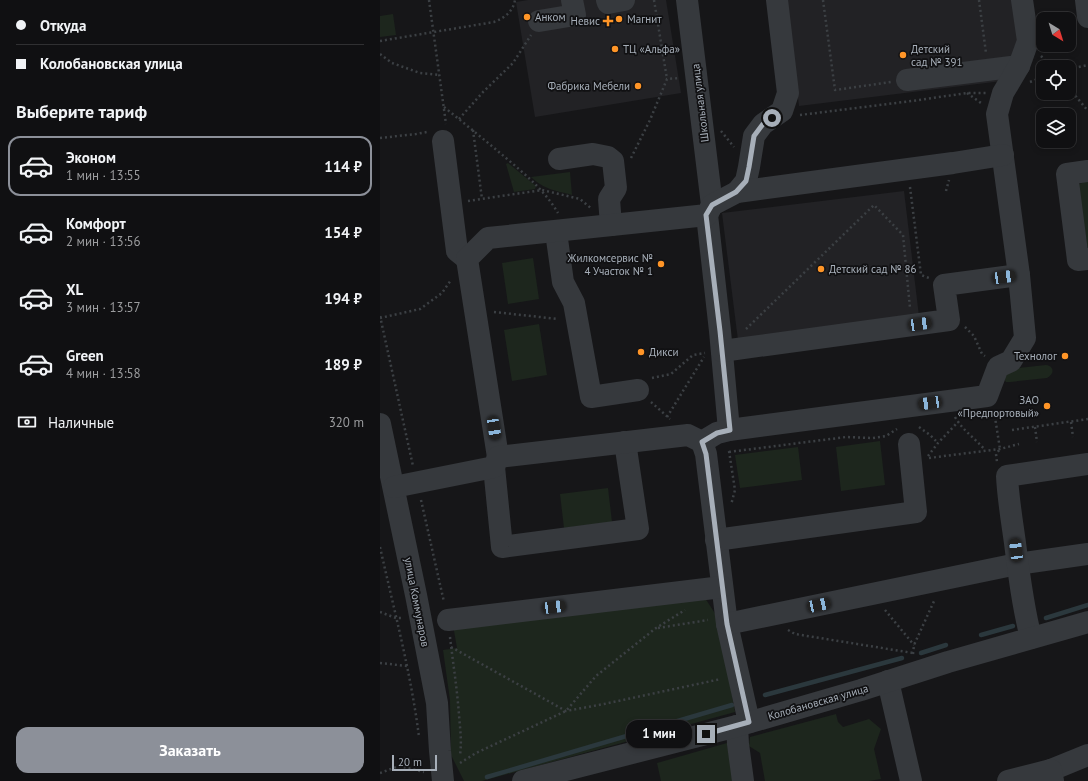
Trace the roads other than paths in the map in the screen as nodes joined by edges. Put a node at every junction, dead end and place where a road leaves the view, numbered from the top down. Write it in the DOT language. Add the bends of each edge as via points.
graph roads {
  1 [pos="572,0"];
  2 [pos="607,0"];
  3 [pos="624,0"];
  4 [pos="687,0"];
  5 [pos="777,0"];
  6 [pos="1022,0"];
  7 [pos="1086,0"];
  8 [pos="1088,17"];
  9 [pos="539,21"];
  10 [pos="1019,66"];
  11 [pos="907,80"];
  12 [pos="438,136"];
  13 [pos="1003,154"];
  14 [pos="559,158"];
  15 [pos="1088,171"];
  16 [pos="736,192"];
  17 [pos="709,210"];
  18 [pos="611,225"];
  19 [pos="561,231"];
  20 [pos="467,259"];
  21 [pos="1088,259"];
  22 [pos="1019,275"];
  23 [pos="722,351"];
  24 [pos="638,390"];
  25 [pos="380,424"];
  26 [pos="730,430"];
  27 [pos="909,432"];
  28 [pos="695,439"];
  29 [pos="625,442"];
  30 [pos="496,462"];
  31 [pos="1088,464"];
  32 [pos="394,487"];
  33 [pos="716,540"];
  34 [pos="1088,554"];
  35 [pos="1018,564"];
  36 [pos="722,587"];
  37 [pos="448,620"];
  38 [pos="1088,622"];
  39 [pos="727,624"];
  40 [pos="1031,638"];
  41 [pos="888,681"];
  42 [pos="743,724"];
  43 [pos="1088,755"];
  44 [pos="1052,775"];
  45 [pos="430,776"];
  46 [pos="522,781"];
  47 [pos="743,781"];
  48 [pos="911,781"];
  49 [pos="1008,781"];
  1 -- 9 [label="street" via="575,15"];
  2 -- 3 [label="street" via="608,3"];
  4 -- 17 [label="street, Школьная улица"];
  5 -- 16 [label="street" via="788,93 782,111 763,124 754,136 746,181"];
  6 -- 10 [label="street" via="1028,41"];
  7 -- 8 [label="street"];
  10 -- 11 [label="street"];
  10 -- 13 [label="street" via="1003,93 997,114"];
  12 -- 20 [label="street" via="457,251"];
  13 -- 16 [label="street"];
  13 -- 22 [label="street"];
  14 -- 18 [label="street" via="593,154 608,157 613,161 616,188 609,200"];
  15 -- 21 [label="street" via="1066,174 1078,260"];
  16 -- 17 [label="street"];
  17 -- 18 [label="street"];
  17 -- 23 [label="street, Школьная улица"];
  18 -- 19 [label="street"];
  19 -- 20 [label="street" via="488,238"];
  19 -- 24 [label="street" via="563,282 574,302 591,397"];
  20 -- 30 [label="street"];
  22 -- 23 [label="street" via="944,285 949,320"];
  22 -- 26 [label="street" via="1025,338 1011,361 998,367 987,396"];
  23 -- 26 [label="street, Школьная улица"];
  25 -- 32 [label="street, улица Коммунаров"];
  26 -- 28 [label="street"];
  27 -- 33 [label="street" via="916,512"];
  28 -- 29 [label="street"];
  28 -- 33 [label="street" via="706,454"];
  29 -- 30 [label="street"];
  29 -- 30 [label="street" via="638,529 502,547"];
  30 -- 32 [label="street"];
  31 -- 35 [label="street" via="1007,476"];
  32 -- 45 [label="street, улица Коммунаров" via="437,703 440,751"];
  33 -- 36 [label="street"];
  34 -- 35 [label="street"];
  35 -- 39 [label="street"];
  35 -- 40 [label="street"];
  36 -- 37 [label="street"];
  36 -- 39 [label="street"];
  38 -- 40 [label="street, Колобановская улица"];
  39 -- 42 [label="street" via="738,675"];
  40 -- 41 [label="street, Колобановская улица"];
  41 -- 42 [label="street, Колобановская улица"];
  41 -- 48 [label="street"];
  42 -- 46 [label="street, Колобановская улица"];
  42 -- 47 [label="street" via="738,744"];
  43 -- 44 [label="street"];
  44 -- 49 [label="street"];
}
